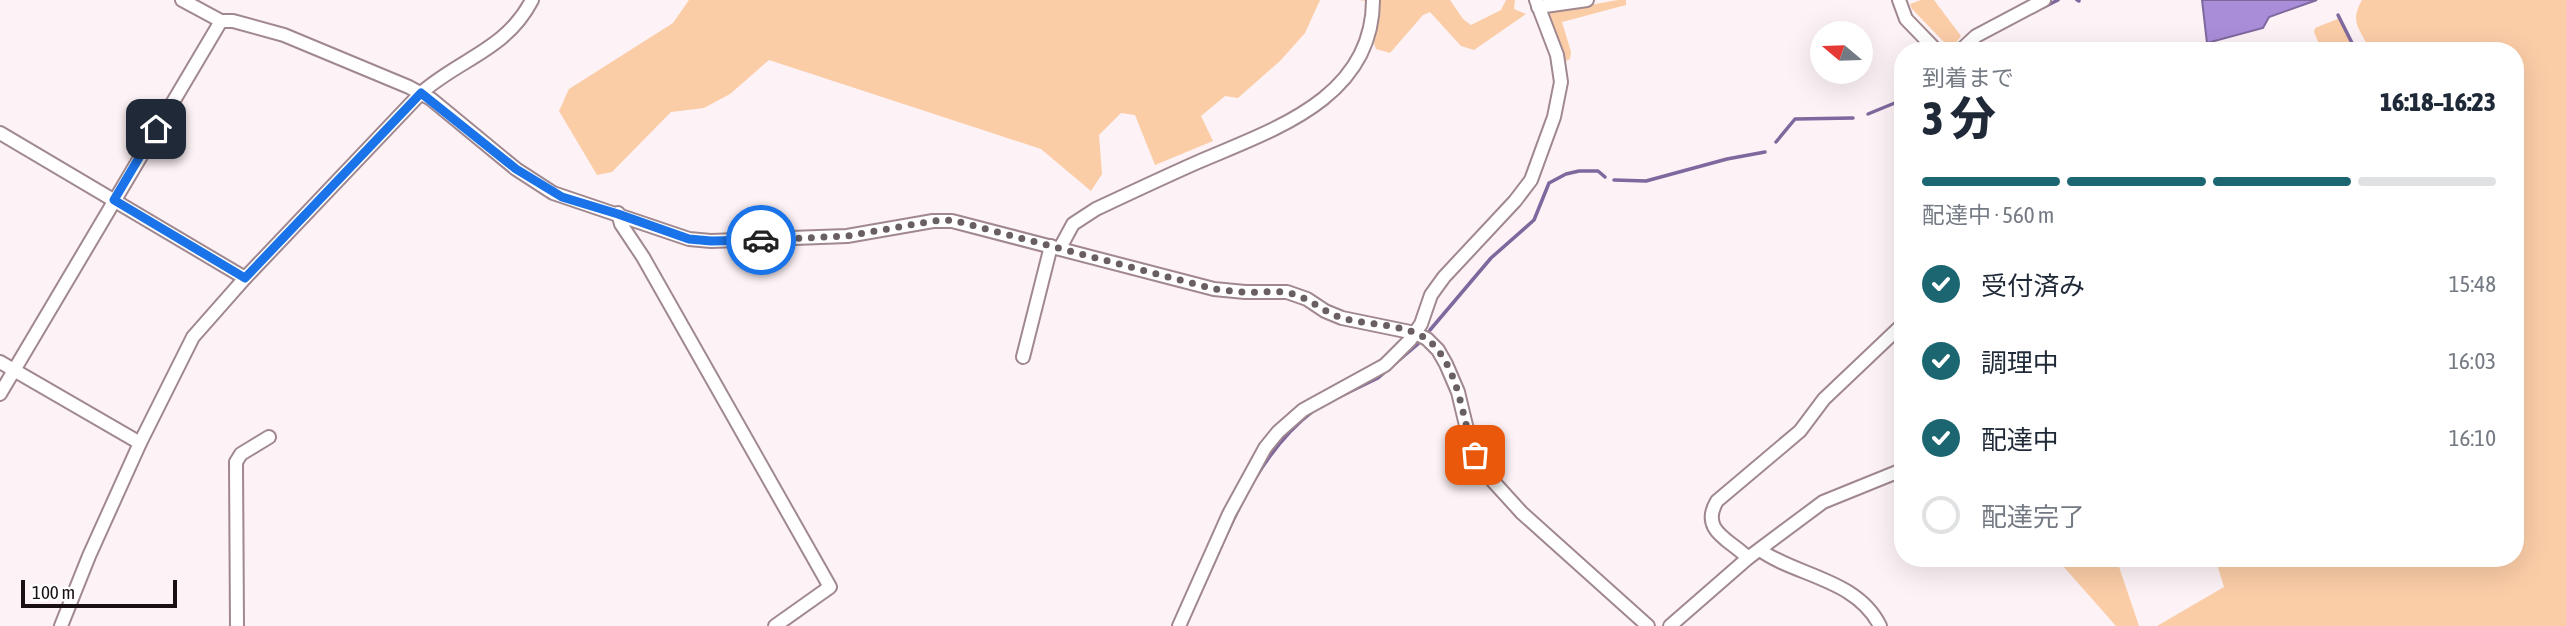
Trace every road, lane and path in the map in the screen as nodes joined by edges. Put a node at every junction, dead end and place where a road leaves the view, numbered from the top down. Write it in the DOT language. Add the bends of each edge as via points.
graph roads {
  1 [pos="182,0"];
  2 [pos="532,0"];
  3 [pos="1373,0"];
  4 [pos="1587,0"];
  5 [pos="1899,0"];
  6 [pos="2044,0"];
  7 [pos="1537,4"];
  8 [pos="221,21"];
  9 [pos="1928,42"];
  10 [pos="1970,42"];
  11 [pos="421,93"];
  12 [pos="0,133"];
  13 [pos="114,200"];
  14 [pos="618,214"];
  15 [pos="1056,247"];
  16 [pos="245,278"];
  17 [pos="1415,333"];
  18 [pos="1894,333"];
  19 [pos="1023,357"];
  20 [pos="0,362"];
  21 [pos="14,371"];
  22 [pos="0,394"];
  23 [pos="269,437"];
  24 [pos="140,443"];
  25 [pos="1894,473"];
  26 [pos="1760,550"];
  27 [pos="1748,558"];
  28 [pos="61,626"];
  29 [pos="237,626"];
  30 [pos="775,626"];
  31 [pos="1179,626"];
  32 [pos="1648,626"];
  33 [pos="1670,626"];
  34 [pos="1880,626"];
  1 -- 8 [label="street"];
  2 -- 11 [label="street" via="519,22 497,44"];
  3 -- 15 [label="street" via="1365,45 1345,77 1314,107 1096,209 1073,224"];
  4 -- 7 [label="street"];
  5 -- 9 [label="street" via="1906,19"];
  6 -- 10 [label="street"];
  7 -- 17 [label="street" via="1557,55 1561,82 1555,117 1535,169 1515,201 1444,277"];
  8 -- 11 [label="street" via="284,35"];
  8 -- 13 [label="street"];
  11 -- 14 [label="street" via="553,193"];
  11 -- 16 [label="street"];
  12 -- 13 [label="street"];
  13 -- 16 [label="street"];
  13 -- 21 [label="street"];
  14 -- 15 [label="street" via="689,239 711,241 847,236 952,220"];
  14 -- 30 [label="street" via="830,587"];
  15 -- 17 [label="street" via="1214,289 1287,292 1342,318"];
  15 -- 19 [label="street"];
  16 -- 24 [label="street" via="193,337"];
  17 -- 31 [label="street" via="1385,365 1303,411 1265,448 1229,514"];
  17 -- 32 [label="street" via="1433,344 1447,363 1481,468 1522,513"];
  18 -- 27 [label="street" via="1824,399 1800,431 1717,501 1712,516 1717,534"];
  20 -- 21 [label="street"];
  21 -- 22 [label="street"];
  21 -- 24 [label="street"];
  23 -- 29 [label="street" via="236,462"];
  24 -- 28 [label="street"];
  25 -- 26 [label="street" via="1823,502"];
  26 -- 27 [label="street"];
  26 -- 34 [label="street" via="1824,578 1868,608"];
  27 -- 33 [label="street"];
}
